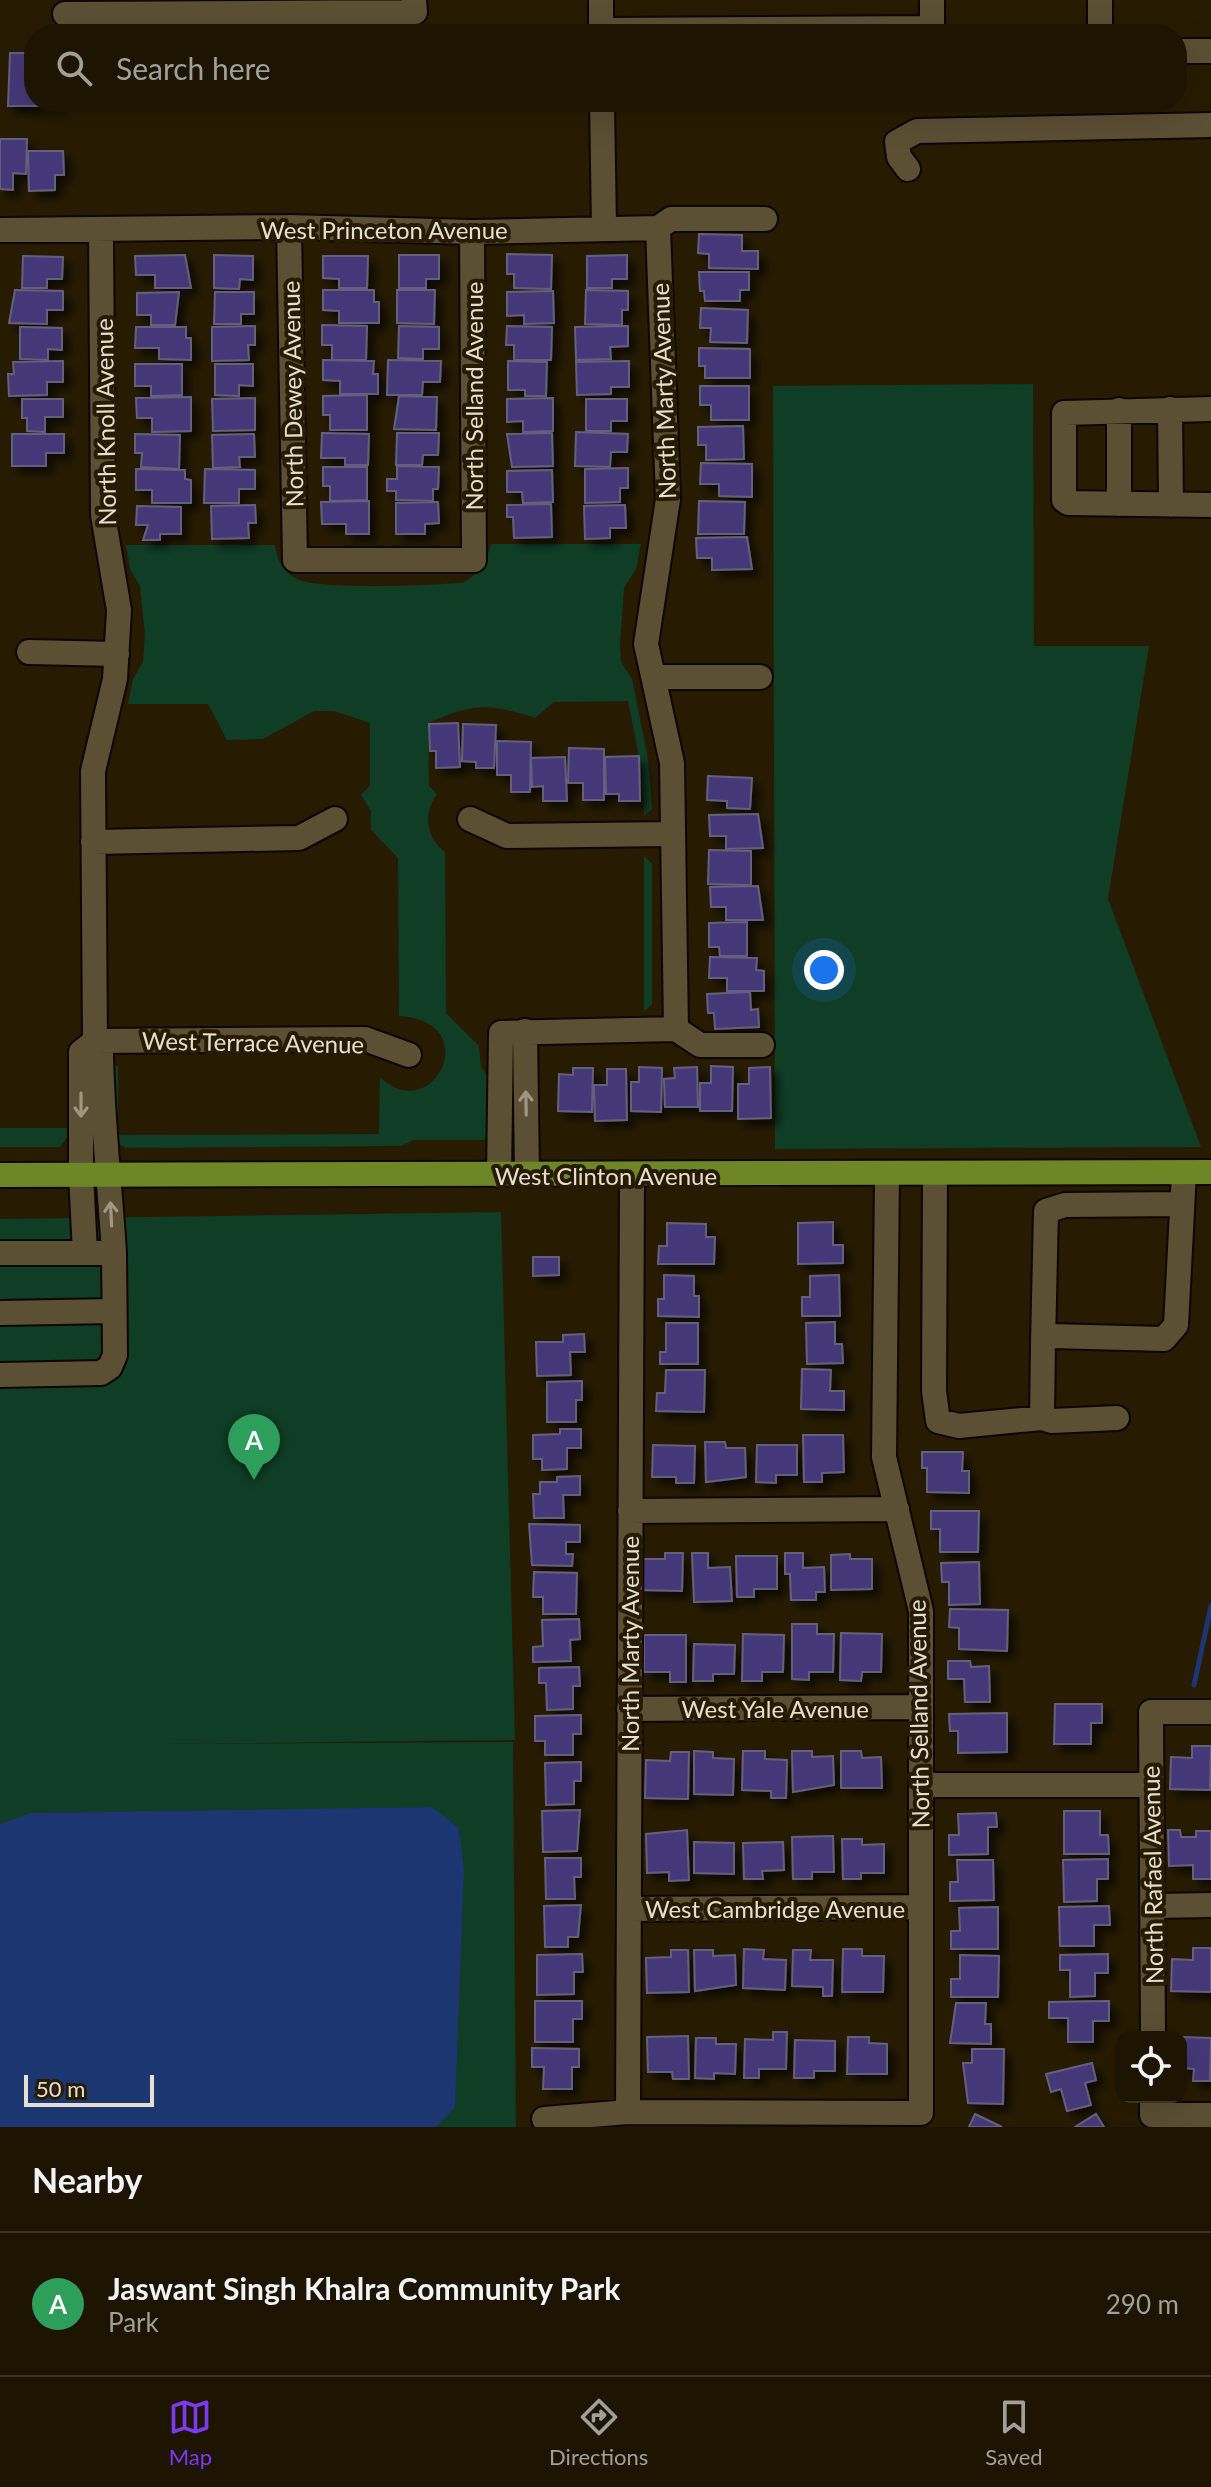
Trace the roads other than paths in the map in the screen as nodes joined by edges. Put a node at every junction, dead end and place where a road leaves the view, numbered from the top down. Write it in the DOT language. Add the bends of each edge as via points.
graph roads {
  1 [pos="601,0"];
  2 [pos="932,0"];
  3 [pos="1100,0"];
  4 [pos="414,6"];
  5 [pos="129,7"];
  6 [pos="65,14"];
  7 [pos="601,24"];
  8 [pos="932,24"];
  9 [pos="1100,24"];
  10 [pos="1187,51"];
  11 [pos="1211,51"];
  12 [pos="602,112"];
  13 [pos="1211,125"];
  14 [pos="908,169"];
  15 [pos="765,219"];
  16 [pos="289,227"];
  17 [pos="604,228"];
  18 [pos="658,228"];
  19 [pos="0,230"];
  20 [pos="101,230"];
  21 [pos="472,232"];
  22 [pos="1170,409"];
  23 [pos="1211,409"];
  24 [pos="1119,410"];
  25 [pos="1119,504"];
  26 [pos="1171,505"];
  27 [pos="1211,505"];
  28 [pos="474,560"];
  29 [pos="29,652"];
  30 [pos="117,654"];
  31 [pos="656,677"];
  32 [pos="760,677"];
  33 [pos="335,819"];
  34 [pos="470,819"];
  35 [pos="672,834"];
  36 [pos="93,842"];
  37 [pos="676,1029"];
  38 [pos="513,1032"];
  39 [pos="95,1041"];
  40 [pos="762,1045"];
  41 [pos="409,1055"];
  42 [pos="1211,1172"];
  43 [pos="1184,1173"];
  44 [pos="109,1174"];
  45 [pos="0,1175"];
  46 [pos="81,1175"];
  47 [pos="499,1175"];
  48 [pos="527,1175"];
  49 [pos="935,1175"];
  50 [pos="632,1176"];
  51 [pos="887,1176"];
  52 [pos="1182,1204"];
  53 [pos="85,1252"];
  54 [pos="0,1253"];
  55 [pos="114,1253"];
  56 [pos="114,1311"];
  57 [pos="0,1313"];
  58 [pos="1043,1344"];
  59 [pos="0,1375"];
  60 [pos="1042,1418"];
  61 [pos="1117,1418"];
  62 [pos="897,1509"];
  63 [pos="630,1511"];
  64 [pos="921,1707"];
  65 [pos="629,1709"];
  66 [pos="1211,1712"];
  67 [pos="921,1785"];
  68 [pos="1150,1785"];
  69 [pos="1211,1905"];
  70 [pos="1154,1906"];
  71 [pos="921,1907"];
  72 [pos="629,1909"];
  73 [pos="1153,2031"];
  74 [pos="1152,2106"];
  75 [pos="628,2112"];
  76 [pos="1211,2115"];
  77 [pos="544,2119"];
  1 -- 7 [label="street"];
  2 -- 8 [label="street"];
  3 -- 9 [label="street"];
  4 -- 5 [label="street" via="289,12"];
  5 -- 6 [label="street"];
  10 -- 11 [label="street"];
  12 -- 17 [label="street"];
  13 -- 14 [label="street" via="917,131 897,142"];
  15 -- 18 [label="street, West Princeton Avenue" via="671,219"];
  16 -- 20 [label="street, West Princeton Avenue"];
  16 -- 21 [label="street, West Princeton Avenue"];
  16 -- 28 [label="street, North Dewey Avenue" via="295,560"];
  17 -- 18 [label="street, West Princeton Avenue"];
  17 -- 21 [label="street, West Princeton Avenue"];
  18 -- 31 [label="street, North Marty Avenue" via="668,499 646,644"];
  19 -- 20 [label="street, West Princeton Avenue"];
  20 -- 30 [label="street, North Knoll Avenue" via="103,515 119,610"];
  21 -- 28 [label="street, North Selland Avenue"];
  22 -- 23 [label="street"];
  22 -- 24 [label="street"];
  22 -- 26 [label="street"];
  24 -- 25 [label="street"];
  24 -- 25 [label="street" via="1064,413 1064,500"];
  25 -- 26 [label="street"];
  26 -- 27 [label="street"];
  29 -- 30 [label="street"];
  30 -- 36 [label="street, North Knoll Avenue" via="93,771"];
  31 -- 32 [label="street"];
  31 -- 35 [label="street, North Marty Avenue" via="672,763"];
  33 -- 36 [label="street" via="299,838"];
  34 -- 35 [label="street" via="507,836"];
  35 -- 37 [label="street, North Marty Avenue"];
  36 -- 39 [label="street, North Knoll Avenue"];
  37 -- 38 [label="street"];
  37 -- 40 [label="street" via="700,1045"];
  38 -- 47 [label="street"];
  48 -- 38 [label="street, one-way"];
  39 -- 41 [label="street, West Terrace Avenue" via="365,1039"];
  39 -- 44 [label="street, North Knoll Avenue" via="101,1052"];
  39 -- 46 [label="street, North Knoll Avenue, one-way" via="81,1052"];
  42 -- 43 [label="main road, West Clinton Avenue"];
  43 -- 49 [label="main road, West Clinton Avenue"];
  43 -- 52 [label="street"];
  44 -- 46 [label="main road, West Clinton Avenue"];
  44 -- 47 [label="main road, West Clinton Avenue"];
  55 -- 44 [label="street, North Knoll Avenue, one-way"];
  45 -- 46 [label="main road, West Clinton Avenue"];
  46 -- 53 [label="street"];
  47 -- 48 [label="main road, West Clinton Avenue"];
  48 -- 50 [label="main road, West Clinton Avenue"];
  49 -- 51 [label="main road, West Clinton Avenue"];
  49 -- 60 [label="street" via="938,1421 959,1426"];
  50 -- 51 [label="main road, West Clinton Avenue"];
  50 -- 63 [label="street, North Marty Avenue"];
  51 -- 62 [label="street, North Selland Avenue" via="884,1457"];
  52 -- 58 [label="street" via="1176,1325 1164,1339 1051,1336"];
  52 -- 58 [label="street" via="1065,1205 1046,1211"];
  53 -- 54 [label="street"];
  53 -- 55 [label="street"];
  55 -- 56 [label="street, North Knoll Avenue"];
  56 -- 57 [label="street"];
  56 -- 59 [label="street, North Knoll Avenue" via="115,1355 101,1373"];
  58 -- 60 [label="street"];
  60 -- 61 [label="street"];
  62 -- 63 [label="street"];
  62 -- 64 [label="street, North Selland Avenue" via="921,1611"];
  63 -- 65 [label="street, North Marty Avenue"];
  64 -- 65 [label="street, West Yale Avenue"];
  64 -- 67 [label="street, North Selland Avenue"];
  65 -- 72 [label="street, North Marty Avenue"];
  66 -- 68 [label="street, North Rafael Avenue" via="1151,1712"];
  67 -- 68 [label="street"];
  67 -- 71 [label="street, North Selland Avenue"];
  68 -- 70 [label="street, North Rafael Avenue"];
  69 -- 70 [label="street"];
  70 -- 73 [label="street, North Rafael Avenue"];
  71 -- 72 [label="street, West Cambridge Avenue"];
  71 -- 75 [label="street, North Selland Avenue" via="921,2113"];
  72 -- 75 [label="street, North Marty Avenue"];
  74 -- 76 [label="street"];
  75 -- 77 [label="street"];
}
